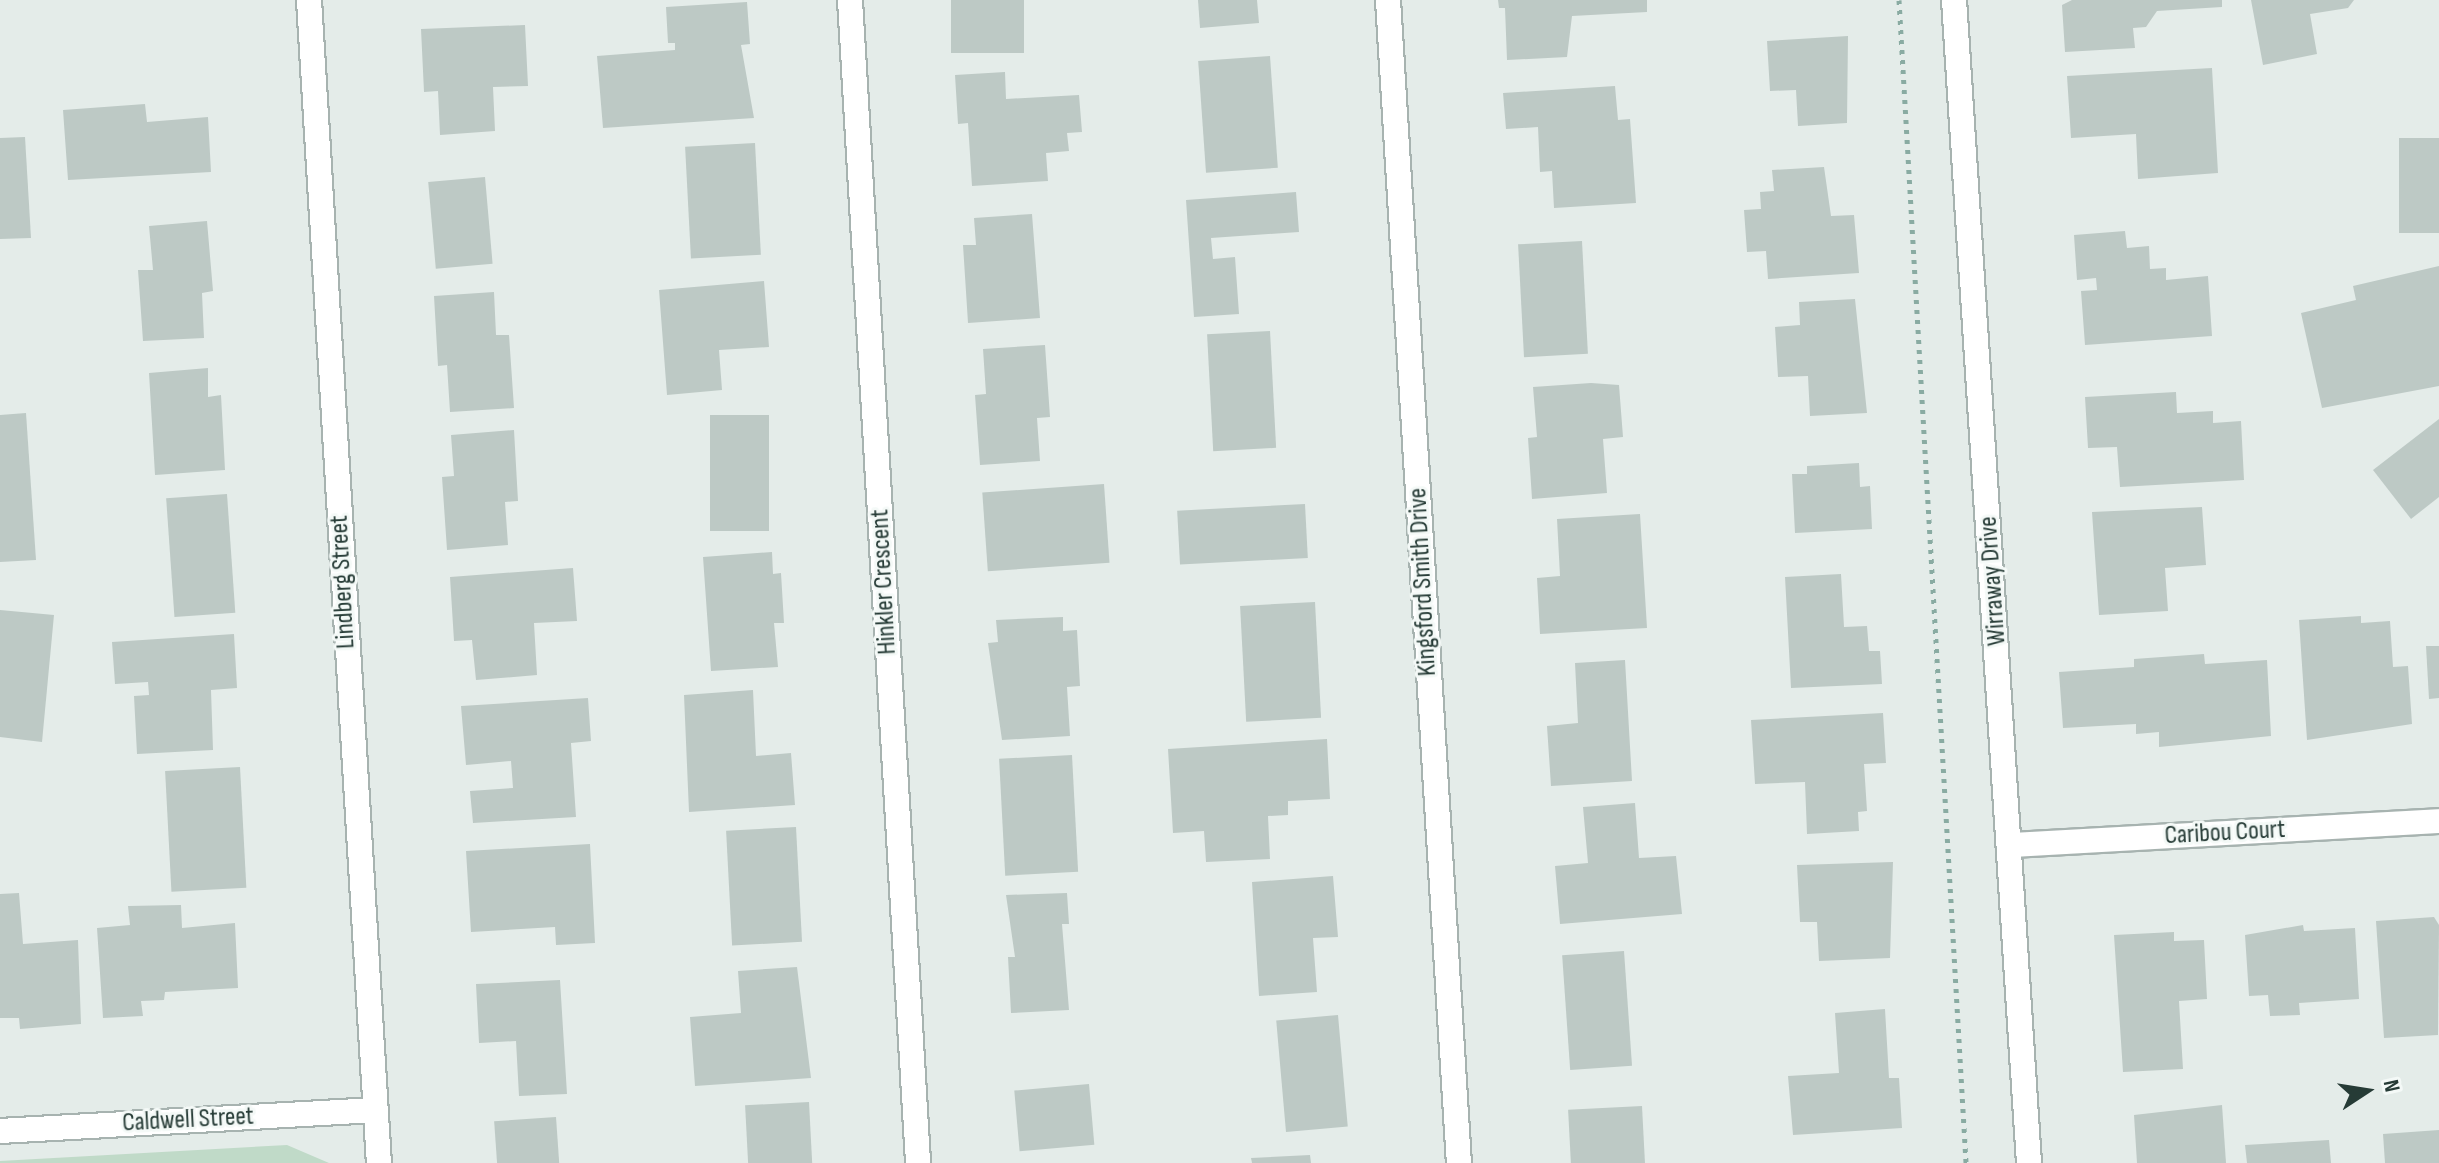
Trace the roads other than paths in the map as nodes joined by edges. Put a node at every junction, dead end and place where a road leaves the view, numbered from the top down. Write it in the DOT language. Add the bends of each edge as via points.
graph roads {
  1 [pos="309,0"];
  2 [pos="850,0"];
  3 [pos="1388,0"];
  4 [pos="1954,0"];
  5 [pos="2439,821"];
  6 [pos="2011,845"];
  7 [pos="375,1110"];
  8 [pos="0,1131"];
  9 [pos="379,1163"];
  10 [pos="918,1163"];
  11 [pos="1459,1163"];
  12 [pos="2029,1163"];
  1 -- 7 [label="street, Lindberg Street"];
  2 -- 10 [label="street, Hinkler Crescent"];
  3 -- 11 [label="street, Kingsford Smith Drive"];
  4 -- 6 [label="street, Wirraway Drive"];
  5 -- 6 [label="street, Caribou Court"];
  6 -- 12 [label="street, Wirraway Drive"];
  7 -- 8 [label="street, Caldwell Street"];
  7 -- 9 [label="street, Lindberg Street"];
}
